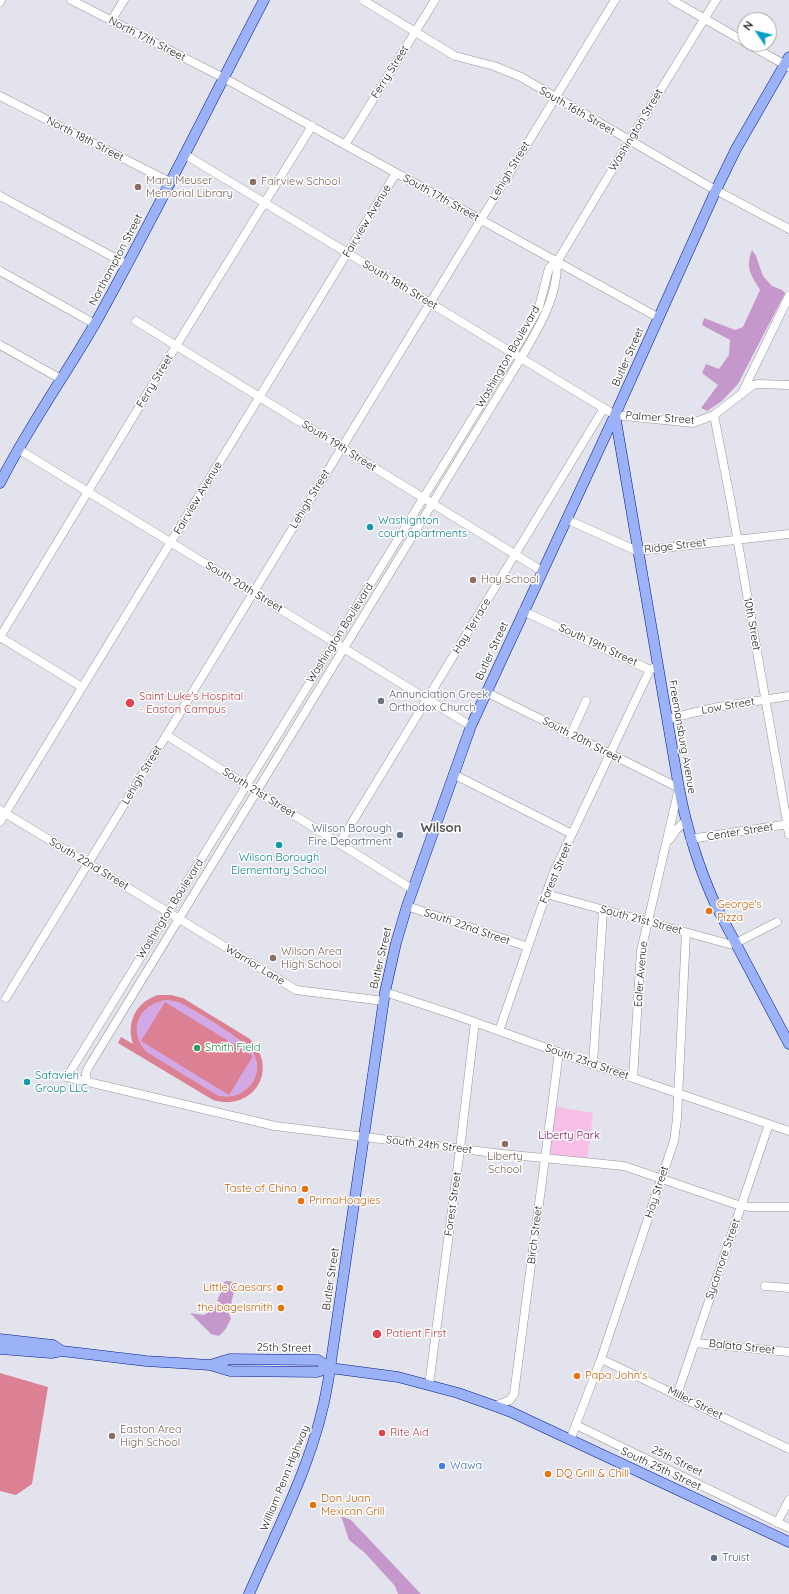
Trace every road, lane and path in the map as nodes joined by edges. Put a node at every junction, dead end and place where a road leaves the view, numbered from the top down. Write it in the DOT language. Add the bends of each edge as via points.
graph roads {
  1 [pos="71,0"];
  2 [pos="124,0"];
  3 [pos="264,0"];
  4 [pos="363,0"];
  5 [pos="435,0"];
  6 [pos="615,0"];
  7 [pos="672,0"];
  8 [pos="716,0"];
  9 [pos="705,18"];
  10 [pos="111,21"];
  11 [pos="415,32"];
  12 [pos="737,37"];
  13 [pos="764,52"];
  14 [pos="787,63"];
  15 [pos="224,78"];
  16 [pos="0,96"];
  17 [pos="555,98"];
  18 [pos="312,126"];
  19 [pos="630,141"];
  20 [pos="345,145"];
  21 [pos="184,154"];
  22 [pos="396,173"];
  23 [pos="170,182"];
  24 [pos="716,190"];
  25 [pos="0,196"];
  26 [pos="264,203"];
  27 [pos="481,220"];
  28 [pos="789,229"];
  29 [pos="348,253"];
  30 [pos="557,262"];
  31 [pos="128,265"];
  32 [pos="0,271"];
  33 [pos="789,296"];
  34 [pos="429,302"];
  35 [pos="659,318"];
  36 [pos="136,321"];
  37 [pos="95,324"];
  38 [pos="0,345"];
  39 [pos="176,346"];
  40 [pos="512,353"];
  41 [pos="521,358"];
  42 [pos="61,379"];
  43 [pos="789,385"];
  44 [pos="741,393"];
  45 [pos="260,397"];
  46 [pos="604,408"];
  47 [pos="616,415"];
  48 [pos="714,415"];
  49 [pos="341,447"];
  50 [pos="18,449"];
  51 [pos="0,483"];
  52 [pos="88,491"];
  53 [pos="423,498"];
  54 [pos="433,504"];
  55 [pos="566,519"];
  56 [pos="789,534"];
  57 [pos="737,539"];
  58 [pos="171,542"];
  59 [pos="637,551"];
  60 [pos="515,555"];
  61 [pos="542,571"];
  62 [pos="252,592"];
  63 [pos="524,611"];
  64 [pos="0,637"];
  65 [pos="334,642"];
  66 [pos="344,648"];
  67 [pos="654,668"];
  68 [pos="82,687"];
  69 [pos="486,692"];
  70 [pos="789,696"];
  71 [pos="427,699"];
  72 [pos="765,700"];
  73 [pos="586,701"];
  74 [pos="666,719"];
  75 [pos="626,720"];
  76 [pos="471,726"];
  77 [pos="571,734"];
  78 [pos="166,735"];
  79 [pos="610,755"];
  80 [pos="453,774"];
  81 [pos="246,786"];
  82 [pos="679,788"];
  83 [pos="256,792"];
  84 [pos="3,812"];
  85 [pos="686,821"];
  86 [pos="0,822"];
  87 [pos="788,824"];
  88 [pos="572,834"];
  89 [pos="789,834"];
  90 [pos="690,839"];
  91 [pos="339,844"];
  92 [pos="665,849"];
  93 [pos="88,863"];
  94 [pos="412,890"];
  95 [pos="546,894"];
  96 [pos="407,906"];
  97 [pos="603,911"];
  98 [pos="168,912"];
  99 [pos="179,919"];
  100 [pos="648,921"];
  101 [pos="777,922"];
  102 [pos="686,933"];
  103 [pos="736,943"];
  104 [pos="528,947"];
  105 [pos="384,997"];
  106 [pos="6,998"];
  107 [pos="476,1022"];
  108 [pos="499,1031"];
  109 [pos="789,1044"];
  110 [pos="559,1052"];
  111 [pos="593,1064"];
  112 [pos="67,1077"];
  113 [pos="634,1078"];
  114 [pos="88,1082"];
  115 [pos="677,1093"];
  116 [pos="769,1124"];
  117 [pos="789,1131"];
  118 [pos="364,1137"];
  119 [pos="460,1149"];
  120 [pos="544,1158"];
  121 [pos="662,1179"];
  122 [pos="741,1205"];
  123 [pos="789,1207"];
  124 [pos="765,1286"];
  125 [pos="789,1288"];
  126 [pos="0,1338"];
  127 [pos="695,1342"];
  128 [pos="0,1349"];
  129 [pos="62,1351"];
  130 [pos="789,1352"];
  131 [pos="600,1359"];
  132 [pos="330,1368"];
  133 [pos="429,1385"];
  134 [pos="677,1395"];
  135 [pos="495,1406"];
  136 [pos="576,1425"];
  137 [pos="570,1440"];
  138 [pos="789,1448"];
  139 [pos="789,1500"];
  140 [pos="777,1523"];
  141 [pos="789,1528"];
  142 [pos="789,1542"];
  143 [pos="249,1594"];
  1 -- 10 [label="street, North 17th Street"];
  2 -- 10 [label="street"];
  3 -- 15 [label="main road, Northampton Street"];
  4 -- 11 [label="street, South 16th Street"];
  5 -- 11 [label="street, Ferry Street"];
  6 -- 17 [label="street, Lehigh Street"];
  7 -- 9 [label="street"];
  8 -- 9 [label="street, Washington Street"];
  9 -- 12 [label="street"];
  9 -- 19 [label="street, Washington Street"];
  10 -- 15 [label="street, North 17th Street"];
  11 -- 17 [label="street, South 16th Street" via="455,56 508,70"];
  11 -- 20 [label="street, Ferry Street"];
  13 -- 14 [label="street"];
  14 -- 24 [label="main road, Butler Street" via="736,148"];
  15 -- 18 [label="street, South 17th Street"];
  15 -- 21 [label="main road, Northampton Street"];
  16 -- 23 [label="street, North 18th Street"];
  17 -- 19 [label="street, South 16th Street"];
  17 -- 27 [label="street, Lehigh Street"];
  18 -- 20 [label="street, South 17th Street"];
  18 -- 26 [label="street, Ferry Street"];
  19 -- 24 [label="street, South 16th Street"];
  19 -- 30 [label="street, Washington Street"];
  20 -- 22 [label="street, South 17th Street"];
  21 -- 23 [label="main road, Northampton Street"];
  21 -- 26 [label="street, South 18th Street"];
  22 -- 27 [label="street, South 17th Street"];
  22 -- 29 [label="street, Fairview Avenue"];
  23 -- 31 [label="main road, Northampton Street"];
  24 -- 28 [label="street, South 16th Street"];
  24 -- 35 [label="main road, Butler Street"];
  25 -- 31 [label="street"];
  26 -- 29 [label="street, South 18th Street"];
  26 -- 39 [label="street, Ferry Street"];
  27 -- 30 [label="street, South 17th Street"];
  27 -- 34 [label="street, Lehigh Street"];
  29 -- 34 [label="street, South 18th Street"];
  29 -- 45 [label="street, Fairview Avenue"];
  30 -- 35 [label="street, South 17th Street"];
  30 -- 40 [label="street, Washington Boulevard" via="549,268 539,307"];
  30 -- 41 [label="street, Washington Boulevard" via="552,296"];
  31 -- 37 [label="main road, Northampton Street"];
  32 -- 37 [label="street"];
  33 -- 44 [label="street"];
  34 -- 40 [label="street, South 18th Street"];
  34 -- 49 [label="street, Lehigh Street"];
  35 -- 47 [label="main road, Butler Street"];
  36 -- 39 [label="street, South 19th Street"];
  37 -- 42 [label="main road, Northampton Street"];
  38 -- 42 [label="street"];
  39 -- 45 [label="street, South 19th Street"];
  39 -- 52 [label="street, Ferry Street"];
  40 -- 41 [label="street, South 18th Street"];
  40 -- 53 [label="street, Washington Boulevard"];
  41 -- 46 [label="street, South 18th Street"];
  41 -- 54 [label="street, Washington Boulevard"];
  42 -- 50 [label="main road, Northampton Street"];
  43 -- 44 [label="street, Palmer Street" via="753,385"];
  44 -- 48 [label="street, Palmer Street"];
  45 -- 49 [label="street, South 19th Street"];
  45 -- 58 [label="street, Fairview Avenue"];
  46 -- 47 [label="street, South 18th Street"];
  46 -- 60 [label="street, Hay Terrace"];
  47 -- 48 [label="street, Palmer Street" via="693,422"];
  47 -- 55 [label="main road, Butler Street"];
  47 -- 59 [label="main road, Freemansburg Avenue"];
  48 -- 57 [label="street, 10th Street"];
  49 -- 53 [label="street, South 19th Street"];
  49 -- 62 [label="street, Lehigh Street"];
  50 -- 51 [label="main road, Northampton Street"];
  50 -- 52 [label="street, South 20th Street"];
  52 -- 58 [label="street, South 20th Street"];
  52 -- 64 [label="street, Ferry Street"];
  53 -- 54 [label="street, South 19th Street"];
  53 -- 65 [label="street, Washington Boulevard"];
  54 -- 60 [label="street, South 19th Street"];
  54 -- 66 [label="street, Washington Boulevard"];
  55 -- 59 [label="street, Ridge Street"];
  55 -- 61 [label="main road, Butler Street"];
  56 -- 57 [label="street, Ridge Street"];
  57 -- 59 [label="street, Ridge Street"];
  57 -- 72 [label="street, 10th Street"];
  58 -- 62 [label="street, South 20th Street"];
  58 -- 68 [label="street, Fairview Avenue"];
  59 -- 67 [label="main road, Freemansburg Avenue" via="650,612"];
  60 -- 61 [label="street, South 19th Street"];
  60 -- 71 [label="street, Hay Terrace"];
  61 -- 63 [label="main road, Butler Street"];
  62 -- 65 [label="street, South 20th Street"];
  62 -- 78 [label="street, Lehigh Street"];
  63 -- 67 [label="street, South 19th Street"];
  63 -- 69 [label="main road, Butler Street"];
  64 -- 68 [label="street"];
  65 -- 66 [label="street, South 20th Street"];
  65 -- 81 [label="street, Washington Boulevard"];
  66 -- 71 [label="street, South 20th Street"];
  66 -- 83 [label="street, Washington Boulevard"];
  67 -- 74 [label="main road, Freemansburg Avenue"];
  67 -- 75 [label="street, South 19th Street"];
  68 -- 84 [label="street, Fairview Avenue"];
  69 -- 76 [label="main road, Butler Street"];
  69 -- 77 [label="street, South 20th Street"];
  70 -- 72 [label="street, Low Street"];
  71 -- 76 [label="street, South 20th Street"];
  71 -- 91 [label="street, Hay Terrace"];
  72 -- 74 [label="street, Low Street"];
  72 -- 87 [label="street, 10th Street"];
  73 -- 77 [label="street"];
  74 -- 82 [label="main road, Freemansburg Avenue"];
  75 -- 79 [label="street, Forest Street"];
  76 -- 80 [label="main road, Butler Street"];
  77 -- 79 [label="street, South 20th Street"];
  78 -- 81 [label="street, South 21st Street"];
  78 -- 93 [label="street, Lehigh Street"];
  79 -- 82 [label="street, South 20th Street" via="644,769"];
  79 -- 88 [label="street, Forest Street"];
  80 -- 88 [label="street"];
  80 -- 94 [label="main road, Butler Street"];
  81 -- 83 [label="street, South 21st Street"];
  81 -- 98 [label="street, Washington Boulevard"];
  82 -- 85 [label="main road, Freemansburg Avenue"];
  82 -- 92 [label="street, Ealer Avenue"];
  83 -- 91 [label="street, South 21st Street"];
  83 -- 99 [label="street, Washington Boulevard"];
  84 -- 86 [label="street, Fairview Avenue"];
  84 -- 93 [label="street, South 22nd Street"];
  85 -- 90 [label="main road, Freemansburg Avenue"];
  85 -- 92 [label="street, Ealer Avenue" via="676,830"];
  87 -- 89 [label="street, 10th Street"];
  87 -- 90 [label="street, Center Street"];
  88 -- 95 [label="street, Forest Street"];
  90 -- 103 [label="main road, Freemansburg Avenue" via="708,889"];
  91 -- 94 [label="street, South 21st Street"];
  92 -- 100 [label="street, Ealer Avenue"];
  93 -- 98 [label="street, South 22nd Street"];
  93 -- 106 [label="street, Lehigh Street"];
  94 -- 96 [label="main road, Butler Street"];
  95 -- 97 [label="street, South 21st Street"];
  95 -- 104 [label="street, Forest Street"];
  96 -- 104 [label="street, South 22nd Street"];
  96 -- 105 [label="main road, Butler Street"];
  97 -- 100 [label="street, South 21st Street"];
  97 -- 111 [label="street"];
  98 -- 99 [label="street, South 22nd Street"];
  98 -- 112 [label="street, Washington Boulevard"];
  99 -- 105 [label="street, Warrior Lane" via="296,990"];
  99 -- 114 [label="street, Washington Boulevard" via="85,1072"];
  100 -- 102 [label="street, South 21st Street"];
  100 -- 113 [label="street, Ealer Avenue" via="641,951"];
  101 -- 103 [label="street"];
  102 -- 103 [label="street, South 21st Street" via="729,944"];
  102 -- 115 [label="street, Hay Street"];
  103 -- 109 [label="main road, Freemansburg Avenue"];
  104 -- 108 [label="street, Forest Street"];
  105 -- 107 [label="street, South 23rd Street"];
  105 -- 118 [label="main road, Butler Street"];
  107 -- 108 [label="street, South 23rd Street"];
  107 -- 119 [label="street, Forest Street"];
  108 -- 110 [label="street, South 23rd Street"];
  110 -- 111 [label="street, South 23rd Street"];
  110 -- 120 [label="street, Birch Street"];
  111 -- 113 [label="street, South 23rd Street"];
  112 -- 114 [label="street, South 24th Street"];
  113 -- 115 [label="street, South 23rd Street"];
  114 -- 118 [label="street, South 24th Street" via="275,1126"];
  115 -- 116 [label="street, South 23rd Street"];
  115 -- 121 [label="street, Hay Street" via="675,1134"];
  116 -- 117 [label="street, South 23rd Street"];
  116 -- 122 [label="street, Sycamore Street"];
  118 -- 119 [label="street, South 24th Street"];
  118 -- 132 [label="main road, Butler Street"];
  119 -- 120 [label="street, South 24th Street"];
  119 -- 133 [label="street, Forest Street"];
  120 -- 121 [label="street, South 24th Street" via="624,1166"];
  120 -- 135 [label="street, Birch Street" via="514,1394 510,1400"];
  121 -- 122 [label="street, South 24th Street"];
  121 -- 131 [label="street, Hay Street"];
  122 -- 123 [label="street, South 24th Street"];
  122 -- 127 [label="street, Sycamore Street"];
  124 -- 125 [label="street"];
  126 -- 129 [label="main road, 25th Street" via="53,1345"];
  127 -- 130 [label="street, Balata Street"];
  127 -- 134 [label="street, Sycamore Street"];
  128 -- 129 [label="main road, 25th Street" via="51,1353"];
  129 -- 132 [label="main road, 25th Street" via="146,1361 210,1364 230,1359 318,1360"];
  131 -- 134 [label="street, Miller Street"];
  131 -- 136 [label="street, Hay Street"];
  132 -- 133 [label="main road, South 25th Street" via="384,1375"];
  132 -- 143 [label="main road, William Penn Highway" via="324,1406 314,1441"];
  133 -- 135 [label="main road, South 25th Street"];
  134 -- 138 [label="street, Miller Street"];
  135 -- 137 [label="main road, South 25th Street"];
  136 -- 137 [label="street, Hay Street"];
  136 -- 140 [label="street, 25th Street"];
  137 -- 142 [label="main road, South 25th Street"];
  139 -- 140 [label="street"];
  140 -- 141 [label="street, 25th Street"];
}
